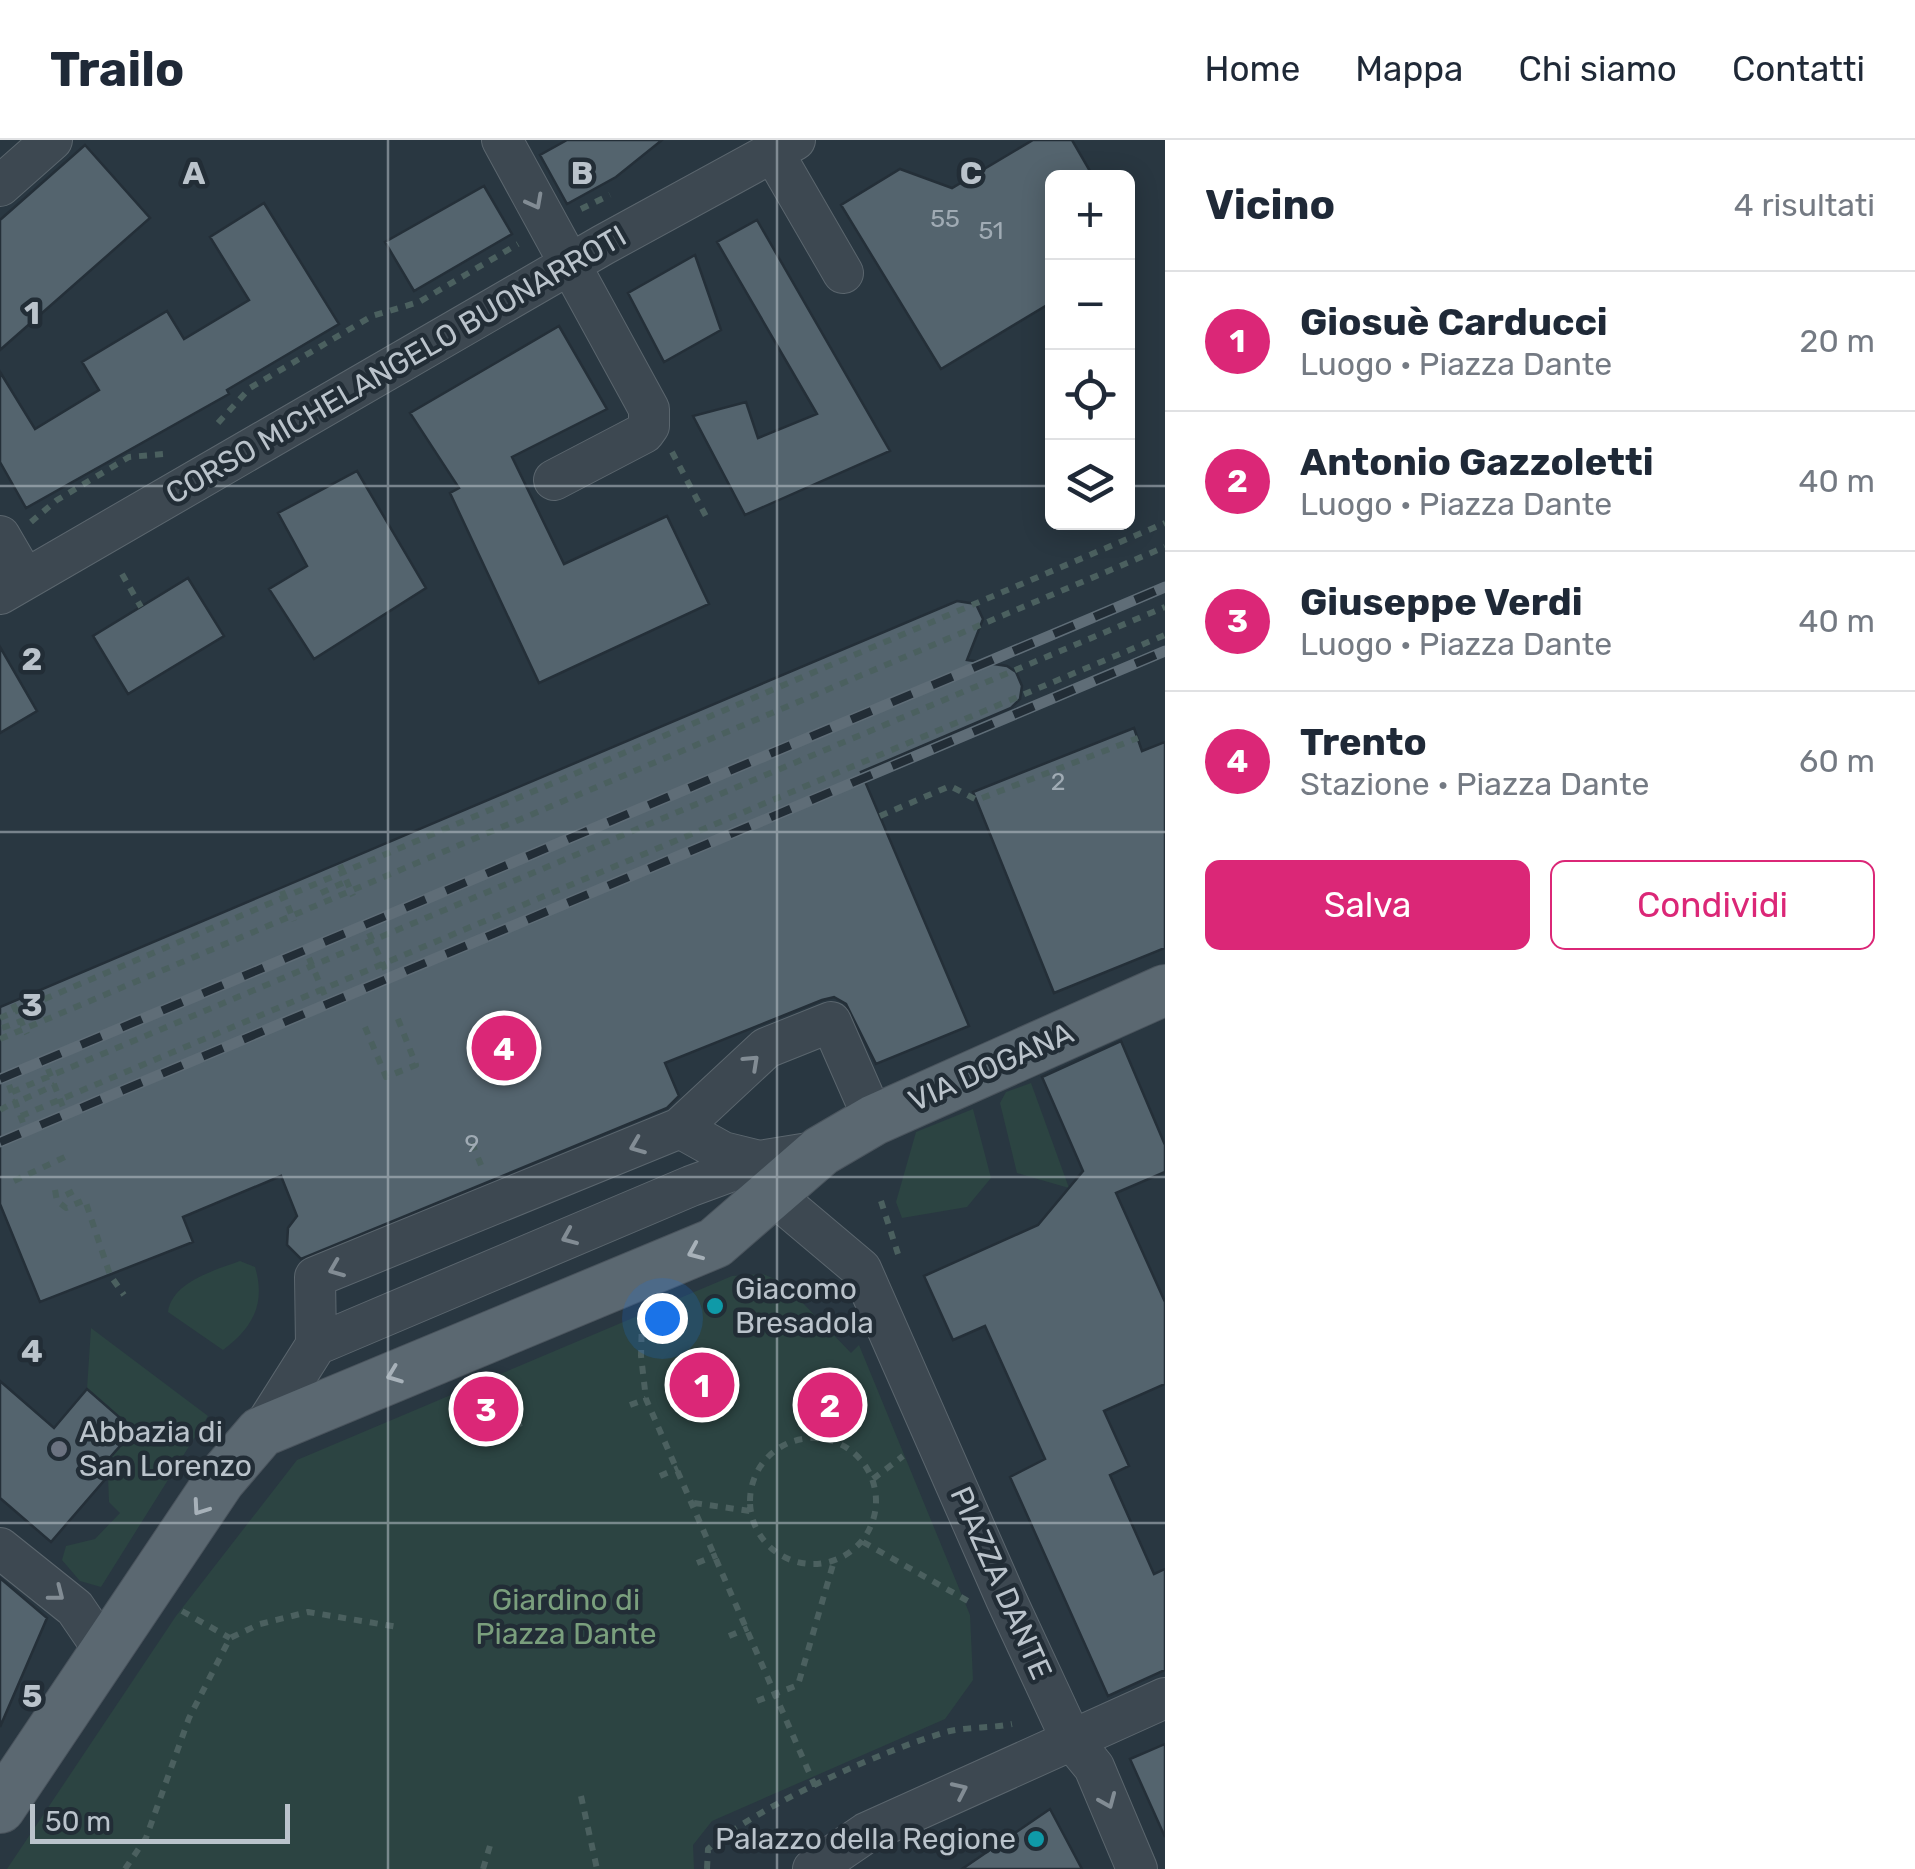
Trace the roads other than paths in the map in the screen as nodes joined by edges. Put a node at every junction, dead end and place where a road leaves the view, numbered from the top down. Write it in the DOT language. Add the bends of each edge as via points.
graph roads {
  1 [pos="52,140"];
  2 [pos="502,140"];
  3 [pos="784,146"];
  4 [pos="0,186"];
  5 [pos="568,265"];
  6 [pos="843,273"];
  7 [pos="554,480"];
  8 [pos="13,531"];
  9 [pos="12,586"];
  10 [pos="1165,990"];
  11 [pos="874,1120"];
  12 [pos="680,1128"];
  13 [pos="765,1178"];
  14 [pos="316,1344"];
  15 [pos="261,1432"];
  16 [pos="0,1548"];
  17 [pos="103,1649"];
  18 [pos="1165,1698"];
  19 [pos="1071,1738"];
  20 [pos="18,1769"];
  21 [pos="0,1808"];
  22 [pos="813,1869"];
  23 [pos="1137,1869"];
  1 -- 4 [label="street"];
  2 -- 5 [label="street, one-way"];
  3 -- 5 [label="street, CORSO MICHELANGELO BUONARROTI"];
  3 -- 6 [label="street"];
  5 -- 7 [label="street" via="650,426"];
  5 -- 9 [label="street, CORSO MICHELANGELO BUONARROTI"];
  8 -- 9 [label="street"];
  10 -- 11 [label="main road, VIA DOGANA"];
  12 -- 11 [label="street, one-way" via="766,1048 831,1022"];
  11 -- 13 [label="main road, VIA DOGANA"];
  12 -- 13 [label="street, PIAZZA DANTE"];
  12 -- 14 [label="street, one-way" via="314,1277"];
  13 -- 14 [label="street, one-way"];
  13 -- 15 [label="main road, one-way" via="715,1243"];
  13 -- 19 [label="street, PIAZZA DANTE" via="861,1269"];
  14 -- 15 [label="street"];
  15 -- 17 [label="main road, one-way"];
  16 -- 17 [label="street, one-way" via="74,1608"];
  17 -- 20 [label="main road"];
  18 -- 19 [label="street"];
  22 -- 19 [label="street, one-way" via="866,1833"];
  19 -- 23 [label="street, PIAZZA DANTE, one-way" via="1094,1767"];
  20 -- 21 [label="main road"];
}
